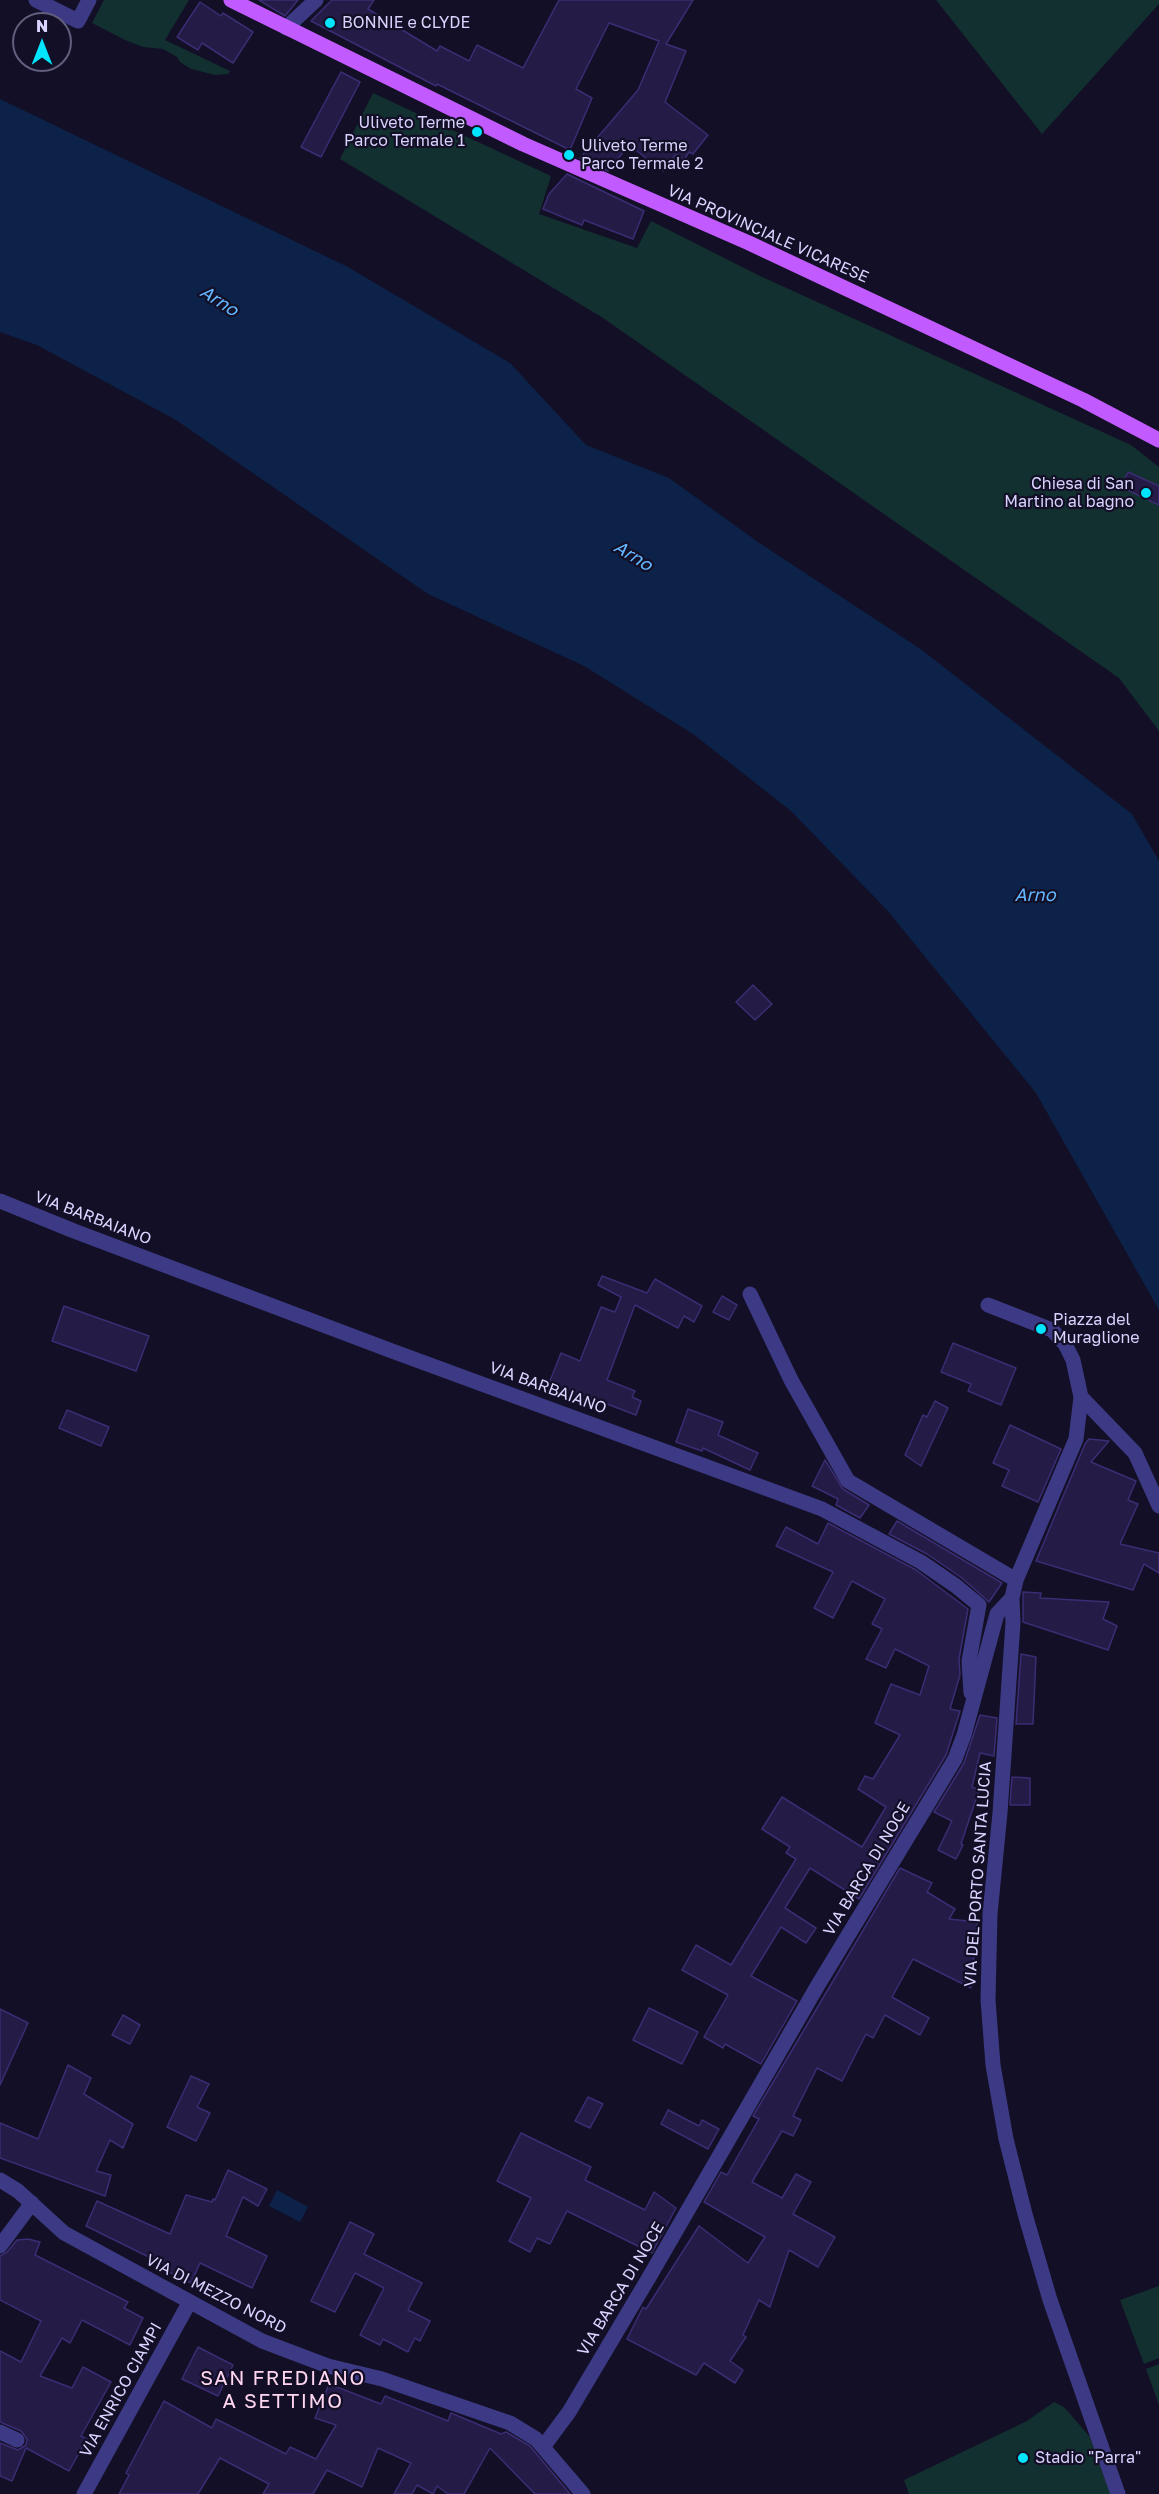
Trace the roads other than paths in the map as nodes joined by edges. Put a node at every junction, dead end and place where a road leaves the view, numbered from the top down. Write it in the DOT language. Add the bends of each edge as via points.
graph roads {
  1 [pos="36,0"];
  2 [pos="89,0"];
  3 [pos="231,0"];
  4 [pos="316,0"];
  5 [pos="286,28"];
  6 [pos="1159,440"];
  7 [pos="0,1201"];
  8 [pos="750,1294"];
  9 [pos="988,1305"];
  10 [pos="1081,1397"];
  11 [pos="1159,1506"];
  12 [pos="1016,1580"];
  13 [pos="1012,1598"];
  14 [pos="973,1698"];
  15 [pos="0,2180"];
  16 [pos="32,2203"];
  17 [pos="0,2246"];
  18 [pos="189,2303"];
  19 [pos="0,2432"];
  20 [pos="17,2440"];
  21 [pos="543,2447"];
  22 [pos="84,2494"];
  23 [pos="584,2494"];
  24 [pos="1118,2494"];
  1 -- 2 [label="street" via="78,21"];
  3 -- 5 [label="main road, VIA PROVINCIALE VICARESE"];
  4 -- 5 [label="street"];
  5 -- 6 [label="main road, VIA PROVINCIALE VICARESE" via="523,144 749,243 1092,404"];
  7 -- 14 [label="street, VIA BARBAIANO" via="822,1509 921,1562 979,1605 969,1660"];
  8 -- 12 [label="street" via="790,1380 848,1481"];
  9 -- 10 [label="street" via="1052,1330 1074,1360"];
  10 -- 11 [label="street" via="1135,1453"];
  10 -- 12 [label="street, VIA BARCA DI NOCE" via="1076,1439"];
  12 -- 13 [label="street, VIA BARCA DI NOCE"];
  13 -- 14 [label="street, VIA BARCA DI NOCE" via="997,1614"];
  13 -- 24 [label="street, VIA DEL PORTO SANTA LUCIA" via="990,1914 988,2000 993,2065 1006,2139 1050,2300"];
  14 -- 21 [label="street, VIA BARCA DI NOCE" via="954,1758 569,2412"];
  15 -- 16 [label="street, VIA DI MEZZO NORD"];
  16 -- 17 [label="street"];
  16 -- 18 [label="street, VIA DI MEZZO NORD" via="64,2233"];
  18 -- 21 [label="street, VIA DI MEZZO NORD" via="262,2341 328,2366 382,2379 510,2423"];
  18 -- 22 [label="street, VIA ENRICO CIAMPI"];
  19 -- 20 [label="street"];
  21 -- 23 [label="street, VIA DI MEZZO NORD"];
}
